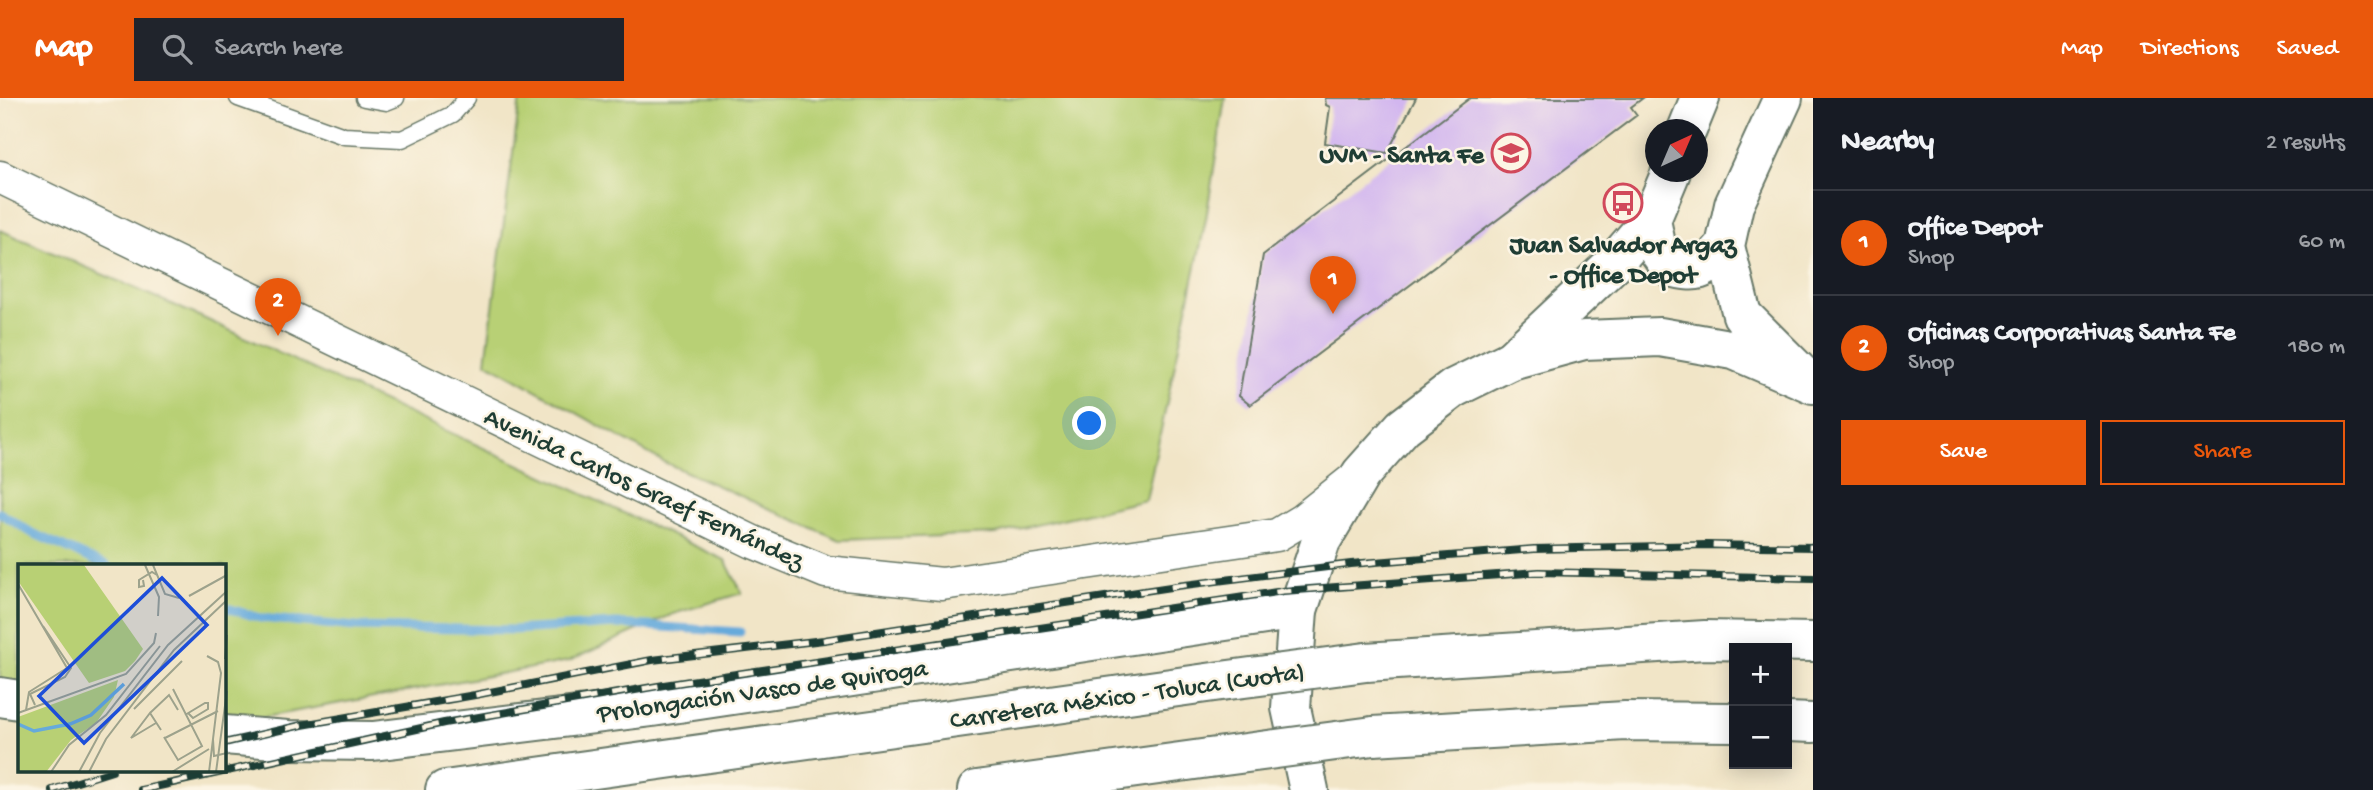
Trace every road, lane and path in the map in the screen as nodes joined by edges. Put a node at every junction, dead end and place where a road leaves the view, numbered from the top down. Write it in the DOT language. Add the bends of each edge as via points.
graph roads {
  1 [pos="239,98"];
  2 [pos="364,98"];
  3 [pos="396,98"];
  4 [pos="467,98"];
  5 [pos="1700,98"];
  6 [pos="1783,98"];
  7 [pos="1692,119"];
  8 [pos="0,177"];
  9 [pos="1667,182"];
  10 [pos="1651,220"];
  11 [pos="1725,246"];
  12 [pos="1511,360"];
  13 [pos="1809,381"];
  14 [pos="1361,474"];
  15 [pos="1298,610"];
  16 [pos="1813,620"];
  17 [pos="1705,640"];
  18 [pos="1813,642"];
  19 [pos="0,697"];
  20 [pos="18,700"];
  21 [pos="1729,722"];
  22 [pos="1792,722"];
  23 [pos="1813,723"];
  24 [pos="226,735"];
  25 [pos="445,790"];
  26 [pos="977,790"];
  27 [pos="1309,790"];
  1 -- 4 [label="lane" via="344,136 402,139 453,114"];
  2 -- 3 [label="lane" via="386,102"];
  5 -- 7 [label="main road"];
  6 -- 11 [label="main road" via="1734,205"];
  8 -- 14 [label="street, Avenida Carlos Graef Fernández" via="753,542 826,572 942,584 1277,536"];
  9 -- 10 [label="main road"];
  10 -- 11 [label="main road" via="1657,249 1670,267 1692,273 1705,267"];
  10 -- 12 [label="main road" via="1612,265"];
  11 -- 13 [label="main road" via="1742,315"];
  12 -- 13 [label="main road" via="1584,340 1660,337 1734,349"];
  12 -- 14 [label="main road" via="1454,388 1404,427"];
  14 -- 15 [label="main road" via="1321,541"];
  15 -- 24 [label="main road, Prolongación Vasco de Quiroga" via="652,707 373,741"];
  15 -- 27 [label="main road" via="1292,708"];
  16 -- 17 [label="main road"];
  17 -- 18 [label="main road, Carretera México - Toluca (Cuota)"];
  17 -- 25 [label="main road, Carretera México - Toluca (Cuota), bridge" via="1366,662"];
  19 -- 20 [label="main road"];
  21 -- 26 [label="main road, bridge" via="1625,721 1373,736"];
  22 -- 23 [label="main road"];
}
